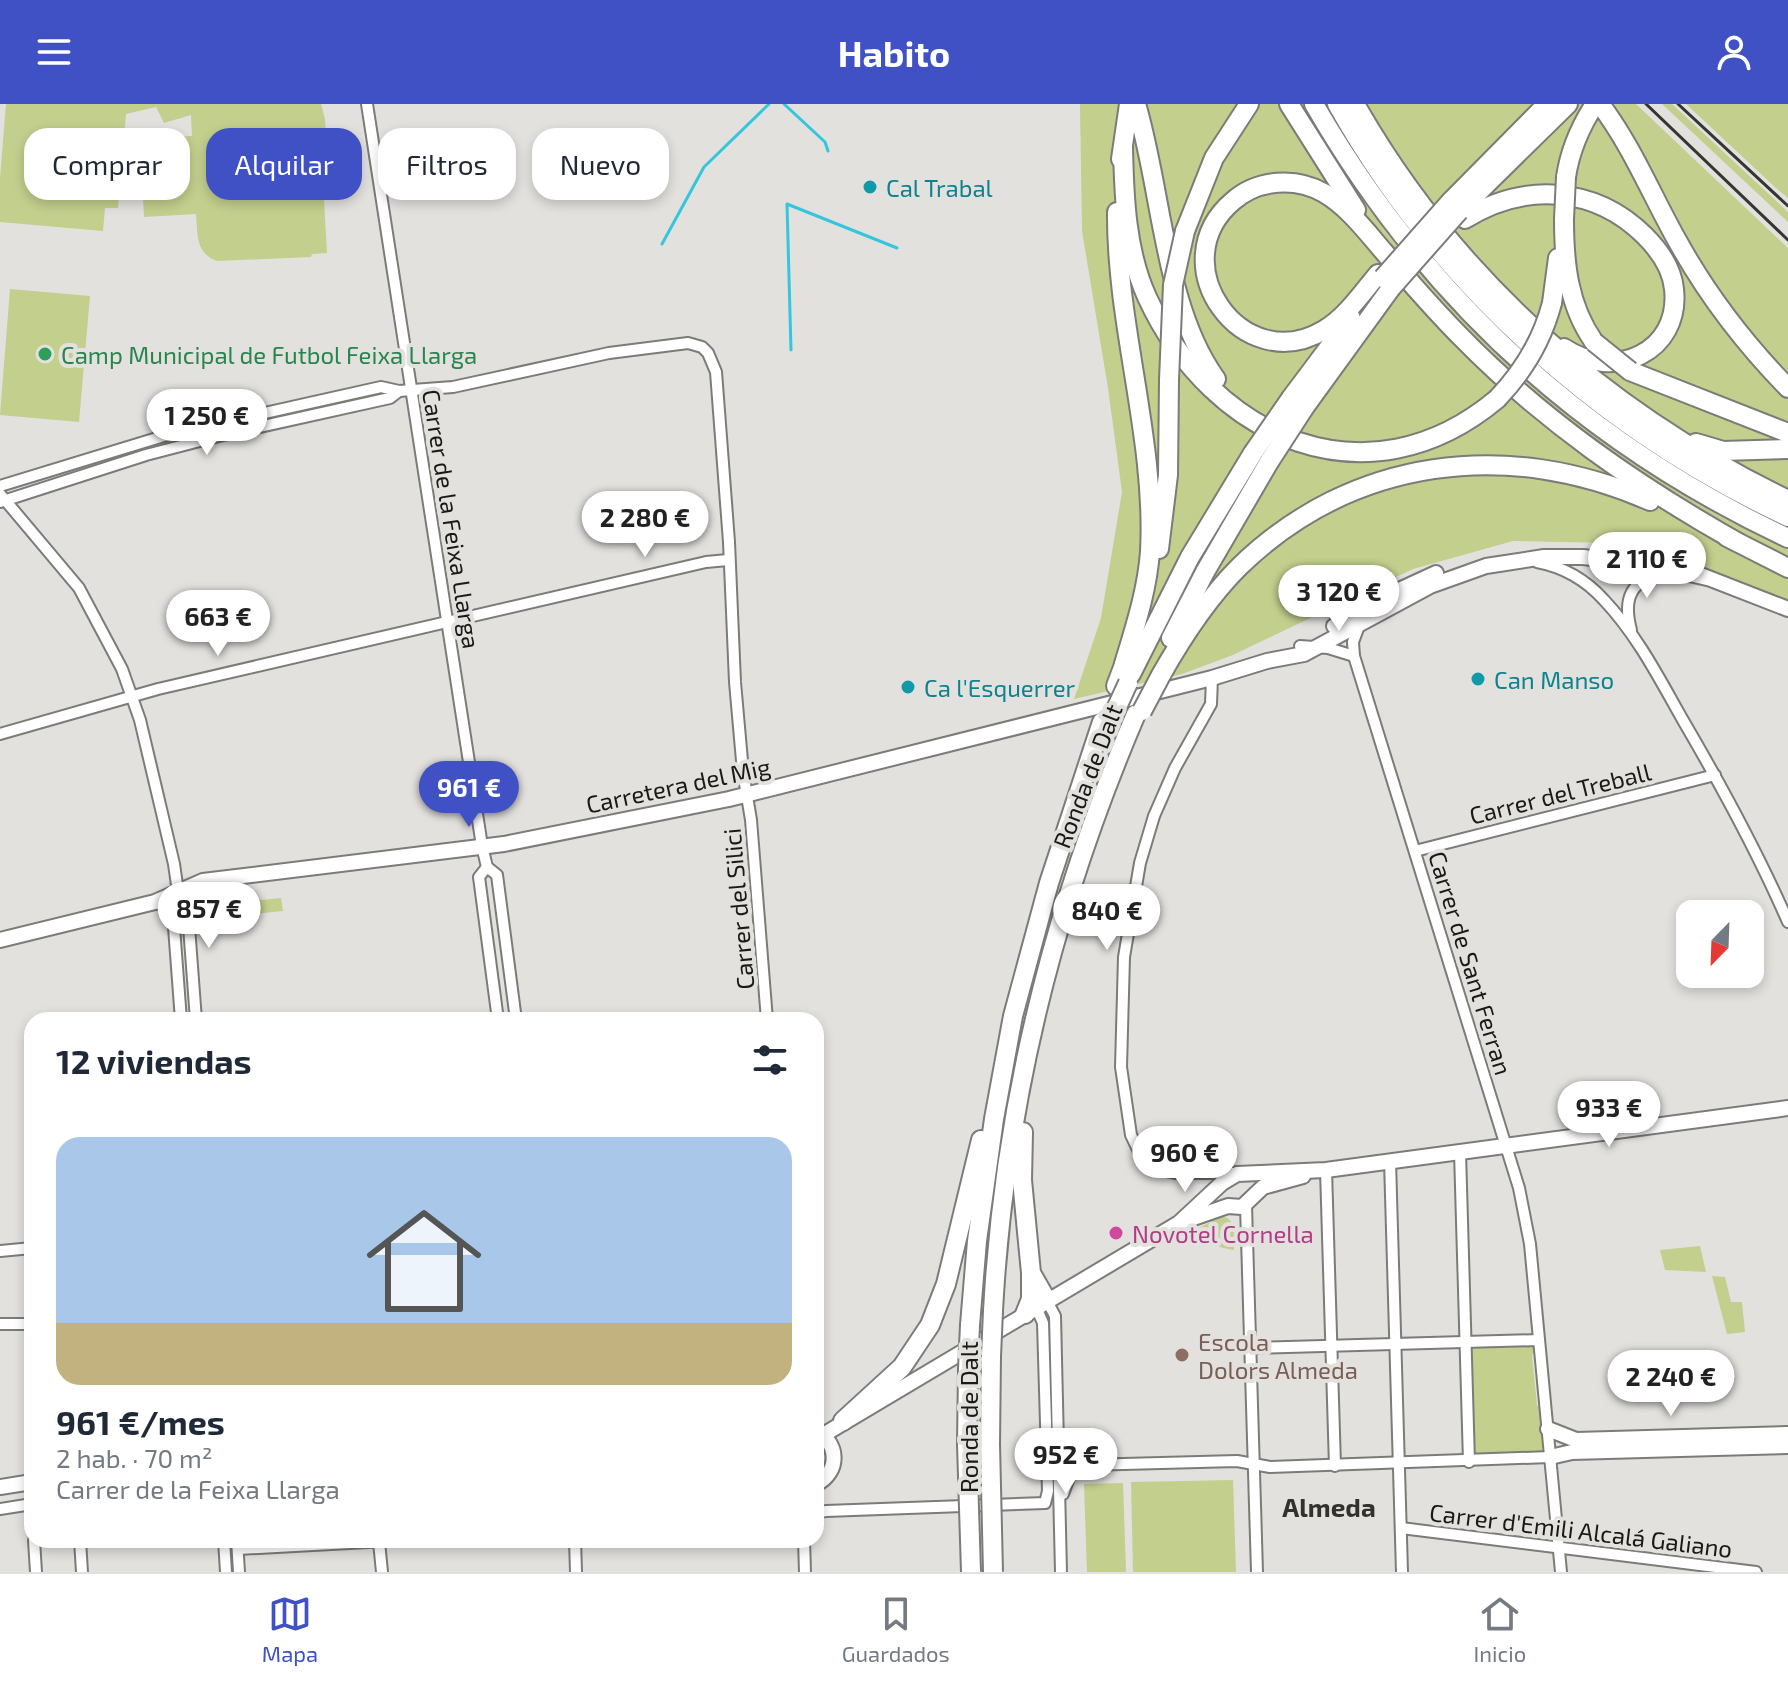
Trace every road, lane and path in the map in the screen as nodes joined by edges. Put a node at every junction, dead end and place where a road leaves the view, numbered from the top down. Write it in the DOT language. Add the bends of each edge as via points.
graph roads {
  1 [pos="367,104"];
  2 [pos="1136,104"];
  3 [pos="1249,104"];
  4 [pos="1289,104"];
  5 [pos="1314,104"];
  6 [pos="1337,104"];
  7 [pos="1355,104"];
  8 [pos="1547,104"];
  9 [pos="1568,104"];
  10 [pos="1594,108"];
  11 [pos="1128,113"];
  12 [pos="1123,147"];
  13 [pos="1456,204"];
  14 [pos="1562,219"];
  15 [pos="1432,258"];
  16 [pos="1391,285"];
  17 [pos="1512,308"];
  18 [pos="1788,388"];
  19 [pos="412,389"];
  20 [pos="399,391"];
  21 [pos="1636,413"];
  22 [pos="1249,417"];
  23 [pos="1788,433"];
  24 [pos="1788,449"];
  25 [pos="1261,457"];
  26 [pos="0,486"];
  27 [pos="1,499"];
  28 [pos="1788,500"];
  29 [pos="1788,517"];
  30 [pos="1788,538"];
  31 [pos="1737,542"];
  32 [pos="728,560"];
  33 [pos="1523,560"];
  34 [pos="1664,568"];
  35 [pos="1788,568"];
  36 [pos="1707,578"];
  37 [pos="1788,609"];
  38 [pos="447,623"];
  39 [pos="1360,623"];
  40 [pos="1631,632"];
  41 [pos="1300,646"];
  42 [pos="1317,646"];
  43 [pos="1354,656"];
  44 [pos="1267,661"];
  45 [pos="1156,676"];
  46 [pos="1123,677"];
  47 [pos="1212,678"];
  48 [pos="132,696"];
  49 [pos="0,734"];
  50 [pos="1715,775"];
  51 [pos="746,794"];
  52 [pos="482,846"];
  53 [pos="1415,851"];
  54 [pos="487,867"];
  55 [pos="178,892"];
  56 [pos="1788,922"];
  57 [pos="0,940"];
  58 [pos="1050,958"];
  59 [pos="180,1012"];
  60 [pos="195,1012"];
  61 [pos="497,1012"];
  62 [pos="515,1012"];
  63 [pos="766,1012"];
  64 [pos="1006,1045"];
  65 [pos="1788,1108"];
  66 [pos="1506,1145"];
  67 [pos="1460,1152"];
  68 [pos="1390,1161"];
  69 [pos="1326,1170"];
  70 [pos="1194,1173"];
  71 [pos="1246,1174"];
  72 [pos="1257,1190"];
  73 [pos="1216,1191"];
  74 [pos="1246,1205"];
  75 [pos="1228,1206"];
  76 [pos="1179,1223"];
  77 [pos="24,1249"];
  78 [pos="0,1251"];
  79 [pos="1031,1273"];
  80 [pos="1036,1307"];
  81 [pos="0,1324"];
  82 [pos="24,1324"];
  83 [pos="1539,1340"];
  84 [pos="1465,1342"];
  85 [pos="1396,1344"];
  86 [pos="1331,1346"];
  87 [pos="1251,1348"];
  88 [pos="843,1421"];
  89 [pos="1548,1429"];
  90 [pos="824,1431"];
  91 [pos="1788,1434"];
  92 [pos="824,1437"];
  93 [pos="1788,1446"];
  94 [pos="1550,1457"];
  95 [pos="1469,1462"];
  96 [pos="1399,1464"];
  97 [pos="1085,1465"];
  98 [pos="1254,1465"];
  99 [pos="1053,1466"];
  100 [pos="1335,1466"];
  101 [pos="824,1479"];
  102 [pos="24,1483"];
  103 [pos="0,1487"];
  104 [pos="24,1492"];
  105 [pos="0,1496"];
  106 [pos="1045,1503"];
  107 [pos="24,1505"];
  108 [pos="1060,1508"];
  109 [pos="0,1509"];
  110 [pos="824,1511"];
  111 [pos="1060,1523"];
  112 [pos="1401,1528"];
  113 [pos="1558,1547"];
  114 [pos="34,1548"];
  115 [pos="80,1548"];
  116 [pos="224,1548"];
  117 [pos="237,1548"];
  118 [pos="380,1548"];
  119 [pos="575,1548"];
  120 [pos="804,1548"];
  121 [pos="36,1572"];
  122 [pos="82,1572"];
  123 [pos="226,1572"];
  124 [pos="239,1572"];
  125 [pos="382,1572"];
  126 [pos="576,1572"];
  127 [pos="805,1572"];
  128 [pos="971,1572"];
  129 [pos="993,1572"];
  130 [pos="1061,1572"];
  131 [pos="1257,1572"];
  132 [pos="1402,1572"];
  133 [pos="1561,1572"];
  134 [pos="1756,1572"];
  1 -- 19 [label="street, Carrer de la Feixa Llarga"];
  2 -- 22 [label="highway" via="1186,326 1208,369"];
  3 -- 46 [label="highway, bridge" via="1214,158 1193,204 1173,285 1164,521 1149,594"];
  4 -- 16 [label="highway" via="1360,216"];
  5 -- 15 [label="highway" via="1392,224"];
  6 -- 15 [label="highway"];
  7 -- 17 [label="highway" via="1424,206"];
  8 -- 13 [label="highway"];
  9 -- 13 [label="highway"];
  10 -- 14 [label="highway, bridge" via="1574,144"];
  10 -- 18 [label="highway" via="1626,143 1712,297"];
  11 -- 12 [label="highway"];
  12 -- 22 [label="highway" via="1128,227 1146,295 1182,354"];
  12 -- 46 [label="highway" via="1118,257 1150,524 1145,592"];
  13 -- 16 [label="highway, bridge"];
  13 -- 17 [label="highway" via="1491,204 1524,195 1587,200 1627,220 1649,241 1666,264 1674,290 1668,324 1656,342 1615,364 1568,351"];
  14 -- 22 [label="highway, bridge" via="1552,303 1535,350 1497,399 1465,424 1433,440 1366,454 1309,446"];
  14 -- 23 [label="highway, bridge" via="1570,291 1594,342 1630,371"];
  15 -- 29 [label="highway" via="1604,407 1701,472"];
  15 -- 30 [label="highway" via="1492,336 1592,422 1695,490"];
  16 -- 16 [label="highway" via="1350,307 1326,329 1304,339 1274,341 1246,331 1222,311 1207,280 1206,248 1216,220 1233,200 1259,186 1290,182 1320,191 1344,208"];
  16 -- 25 [label="highway, bridge"];
  16 -- 31 [label="highway" via="1551,419 1647,489"];
  17 -- 21 [label="highway" via="1561,355"];
  19 -- 20 [label="street"];
  19 -- 32 [label="street, Carrer del Silici" via="453,387 609,353 688,343 702,347 712,360 719,412"];
  19 -- 38 [label="street, Carrer de la Feixa Llarga"];
  20 -- 26 [label="street" via="381,387 195,428"];
  20 -- 27 [label="street" via="390,398 146,455"];
  21 -- 24 [label="highway" via="1709,448"];
  21 -- 28 [label="highway"];
  25 -- 45 [label="highway, Ronda de Dalt"];
  25 -- 46 [label="highway" via="1190,557"];
  27 -- 48 [label="street" via="79,588"];
  31 -- 35 [label="highway"];
  31 -- 45 [label="highway" via="1583,476 1506,464 1420,471 1343,496 1263,545 1209,602"];
  32 -- 38 [label="street"];
  32 -- 51 [label="street, Carrer del Silici"];
  33 -- 34 [label="street, Carretera del Mig" via="1596,557"];
  33 -- 39 [label="street, Carretera del Mig" via="1446,579"];
  33 -- 40 [label="street" via="1579,577"];
  34 -- 36 [label="street, Carretera del Mig"];
  34 -- 40 [label="street" via="1634,588 1627,607"];
  36 -- 37 [label="street, Carretera del Mig"];
  36 -- 41 [label="street, Carretera del Mig" via="1655,559 1608,550 1515,552 1417,581"];
  38 -- 48 [label="street"];
  38 -- 52 [label="street, Carrer de la Feixa Llarga"];
  39 -- 42 [label="street, Carretera del Mig"];
  39 -- 43 [label="street, Carrer de Sant Ferran"];
  40 -- 50 [label="street"];
  41 -- 42 [label="street"];
  41 -- 44 [label="street, Carretera del Mig"];
  42 -- 43 [label="street"];
  42 -- 44 [label="street, Carretera del Mig"];
  43 -- 53 [label="street, Carrer de Sant Ferran"];
  44 -- 47 [label="street, Carretera del Mig"];
  45 -- 58 [label="highway, Ronda de Dalt, bridge" via="1111,772"];
  46 -- 64 [label="highway, Ronda de Dalt, bridge" via="1039,915"];
  47 -- 51 [label="street, Carretera del Mig"];
  47 -- 70 [label="street" via="1211,704 1170,779 1140,863 1121,994 1121,1067 1133,1144 1142,1158 1162,1170"];
  48 -- 49 [label="street"];
  48 -- 55 [label="street"];
  50 -- 53 [label="street, Carrer del Treball"];
  50 -- 56 [label="street"];
  51 -- 52 [label="street, Carretera del Mig"];
  51 -- 63 [label="street, Carrer del Silici"];
  52 -- 54 [label="street, Carrer de la Feixa Llarga"];
  52 -- 55 [label="street, Carretera del Mig" via="203,881"];
  53 -- 66 [label="street, Carrer de Sant Ferran"];
  54 -- 61 [label="street" via="479,877"];
  54 -- 62 [label="street" via="497,875"];
  55 -- 57 [label="street, Carretera del Mig"];
  55 -- 59 [label="street" via="173,914"];
  55 -- 60 [label="street" via="188,913"];
  58 -- 79 [label="highway" via="1023,1138"];
  58 -- 129 [label="highway, Ronda de Dalt, bridge" via="1028,1048 1001,1214 991,1356"];
  64 -- 88 [label="highway" via="934,1317 902,1367"];
  64 -- 128 [label="highway, Ronda de Dalt, bridge" via="970,1325"];
  65 -- 66 [label="street"];
  66 -- 67 [label="street"];
  66 -- 83 [label="street, Carrer de Sant Ferran" via="1530,1244"];
  67 -- 68 [label="street"];
  67 -- 84 [label="street"];
  68 -- 69 [label="street"];
  68 -- 85 [label="street"];
  69 -- 71 [label="street"];
  69 -- 72 [label="street"];
  69 -- 86 [label="street"];
  70 -- 71 [label="street"];
  70 -- 73 [label="street"];
  71 -- 72 [label="street"];
  71 -- 73 [label="street" via="1227,1179"];
  72 -- 74 [label="street"];
  73 -- 75 [label="street" via="1218,1200"];
  73 -- 76 [label="street"];
  74 -- 75 [label="street"];
  74 -- 87 [label="street"];
  75 -- 76 [label="street"];
  76 -- 80 [label="street"];
  77 -- 78 [label="street"];
  79 -- 80 [label="highway"];
  79 -- 80 [label="highway"];
  80 -- 88 [label="street"];
  80 -- 99 [label="street" via="1055,1316"];
  81 -- 82 [label="street"];
  83 -- 84 [label="street"];
  83 -- 89 [label="street, Carrer de Sant Ferran"];
  84 -- 85 [label="street"];
  84 -- 95 [label="street"];
  85 -- 86 [label="street"];
  85 -- 96 [label="street"];
  86 -- 87 [label="street"];
  86 -- 100 [label="street"];
  87 -- 98 [label="street"];
  88 -- 90 [label="street"];
  89 -- 91 [label="street" via="1576,1440"];
  89 -- 94 [label="street, Carrer de Sant Ferran"];
  92 -- 101 [label="street" via="834,1462"];
  93 -- 94 [label="street"];
  94 -- 95 [label="street"];
  94 -- 113 [label="street, Carrer de Sant Ferran"];
  95 -- 96 [label="street"];
  96 -- 100 [label="street"];
  96 -- 112 [label="street"];
  97 -- 98 [label="street"];
  97 -- 99 [label="street"];
  97 -- 108 [label="street" via="1068,1478"];
  98 -- 100 [label="street"];
  98 -- 131 [label="street"];
  99 -- 106 [label="street"];
  99 -- 108 [label="street"];
  102 -- 103 [label="street"];
  104 -- 105 [label="street"];
  106 -- 110 [label="street"];
  106 -- 111 [label="street" via="1054,1507"];
  107 -- 109 [label="street"];
  108 -- 111 [label="street"];
  111 -- 130 [label="street"];
  112 -- 113 [label="street, Carrer d'Emili Alcalá Galiano"];
  112 -- 132 [label="street"];
  113 -- 133 [label="street, Carrer de Sant Ferran"];
  113 -- 134 [label="street, Carrer d'Emili Alcalá Galiano"];
  114 -- 121 [label="street"];
  115 -- 122 [label="street"];
  116 -- 123 [label="street"];
  117 -- 124 [label="street"];
  118 -- 125 [label="street"];
  119 -- 126 [label="street"];
  120 -- 127 [label="street"];
}
